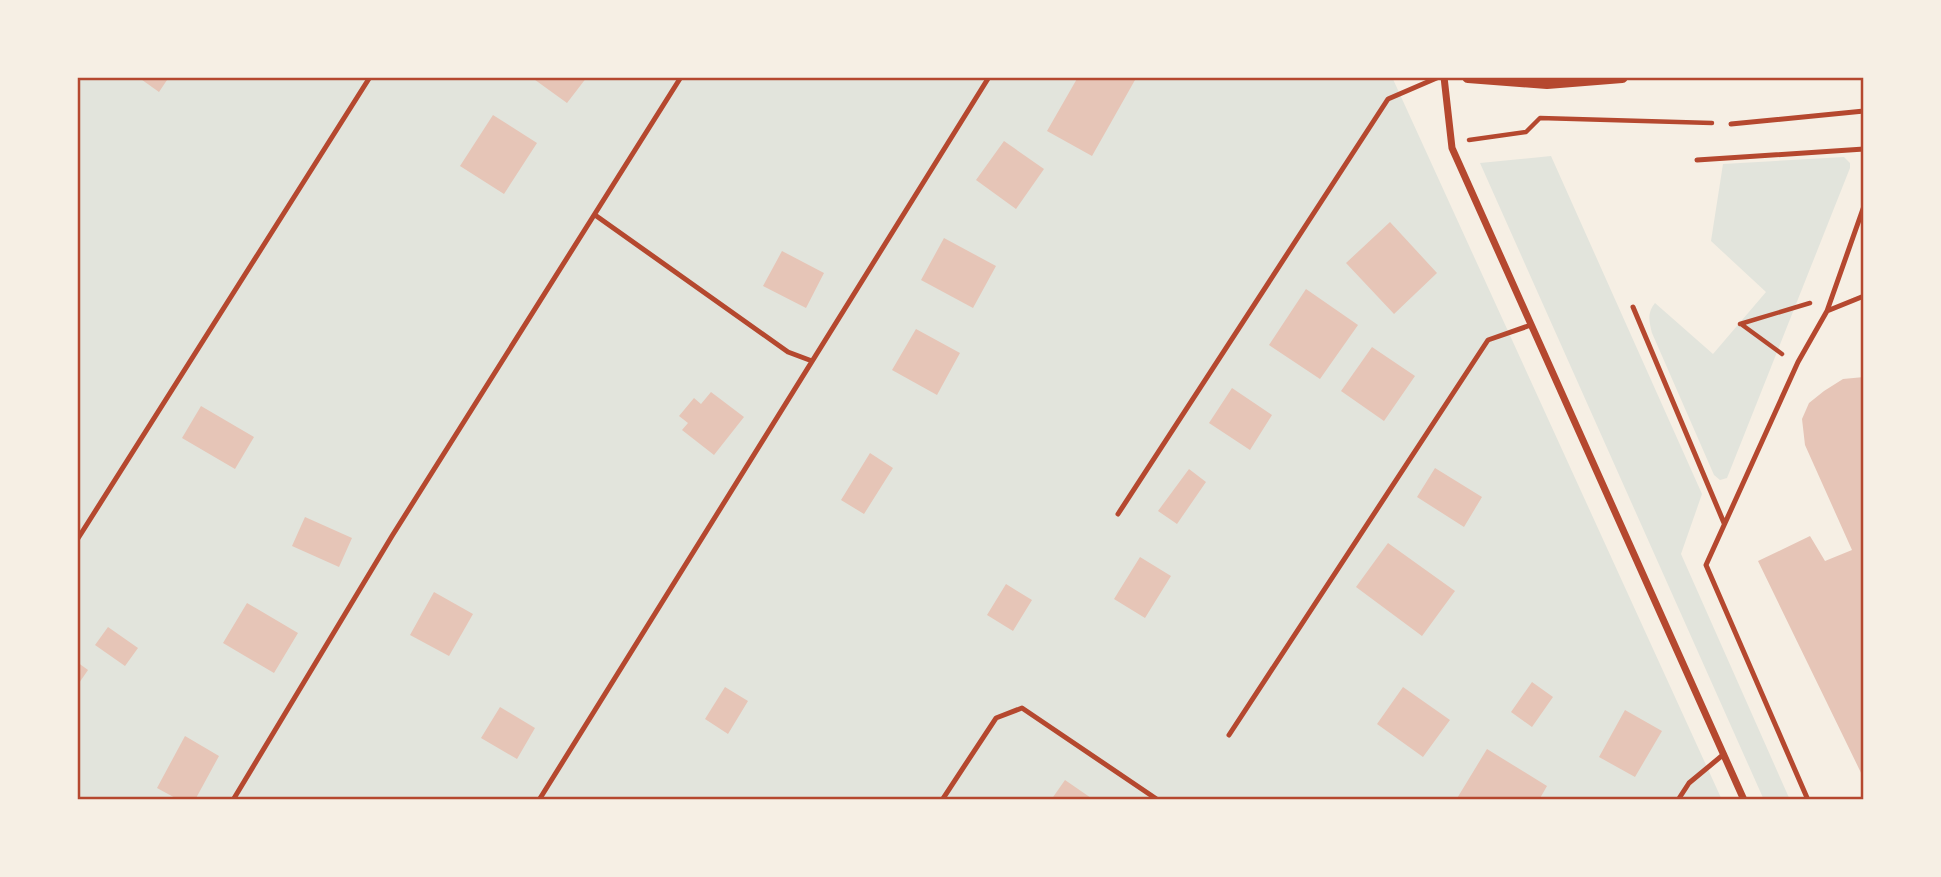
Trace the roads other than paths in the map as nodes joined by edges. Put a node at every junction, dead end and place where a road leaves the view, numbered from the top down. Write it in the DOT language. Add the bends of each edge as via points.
graph roads {
  1 [pos="370,77"];
  2 [pos="681,77"];
  3 [pos="989,77"];
  4 [pos="1441,77"];
  5 [pos="1468,77"];
  6 [pos="1622,77"];
  7 [pos="1546,80"];
  8 [pos="1864,111"];
  9 [pos="1731,124"];
  10 [pos="1864,149"];
  11 [pos="1697,160"];
  12 [pos="1864,206"];
  13 [pos="595,215"];
  14 [pos="1864,296"];
  15 [pos="1633,307"];
  16 [pos="1827,311"];
  17 [pos="1531,325"];
  18 [pos="812,361"];
  19 [pos="1118,514"];
  20 [pos="1724,523"];
  21 [pos="77,540"];
  22 [pos="1229,735"];
  23 [pos="1724,754"];
  24 [pos="233,800"];
  25 [pos="539,800"];
  26 [pos="942,800"];
  27 [pos="1158,800"];
  28 [pos="1678,800"];
  29 [pos="1744,800"];
  30 [pos="1808,800"];
  1 -- 21 [label="lane"];
  2 -- 13 [label="lane"];
  3 -- 18 [label="lane"];
  4 -- 17 [label="street" via="1452,148"];
  4 -- 19 [label="lane" via="1388,99"];
  5 -- 7 [label="street"];
  6 -- 7 [label="street"];
  8 -- 9 [label="lane"];
  10 -- 11 [label="lane"];
  12 -- 16 [label="lane"];
  13 -- 18 [label="lane" via="788,352"];
  13 -- 24 [label="lane" via="392,536"];
  14 -- 16 [label="lane"];
  15 -- 20 [label="lane"];
  16 -- 20 [label="lane" via="1798,362"];
  17 -- 22 [label="lane" via="1488,340"];
  17 -- 23 [label="street"];
  18 -- 25 [label="lane"];
  20 -- 30 [label="lane" via="1706,565"];
  23 -- 28 [label="lane" via="1689,783"];
  23 -- 29 [label="street"];
  26 -- 27 [label="lane" via="996,718 1022,708"];
}
